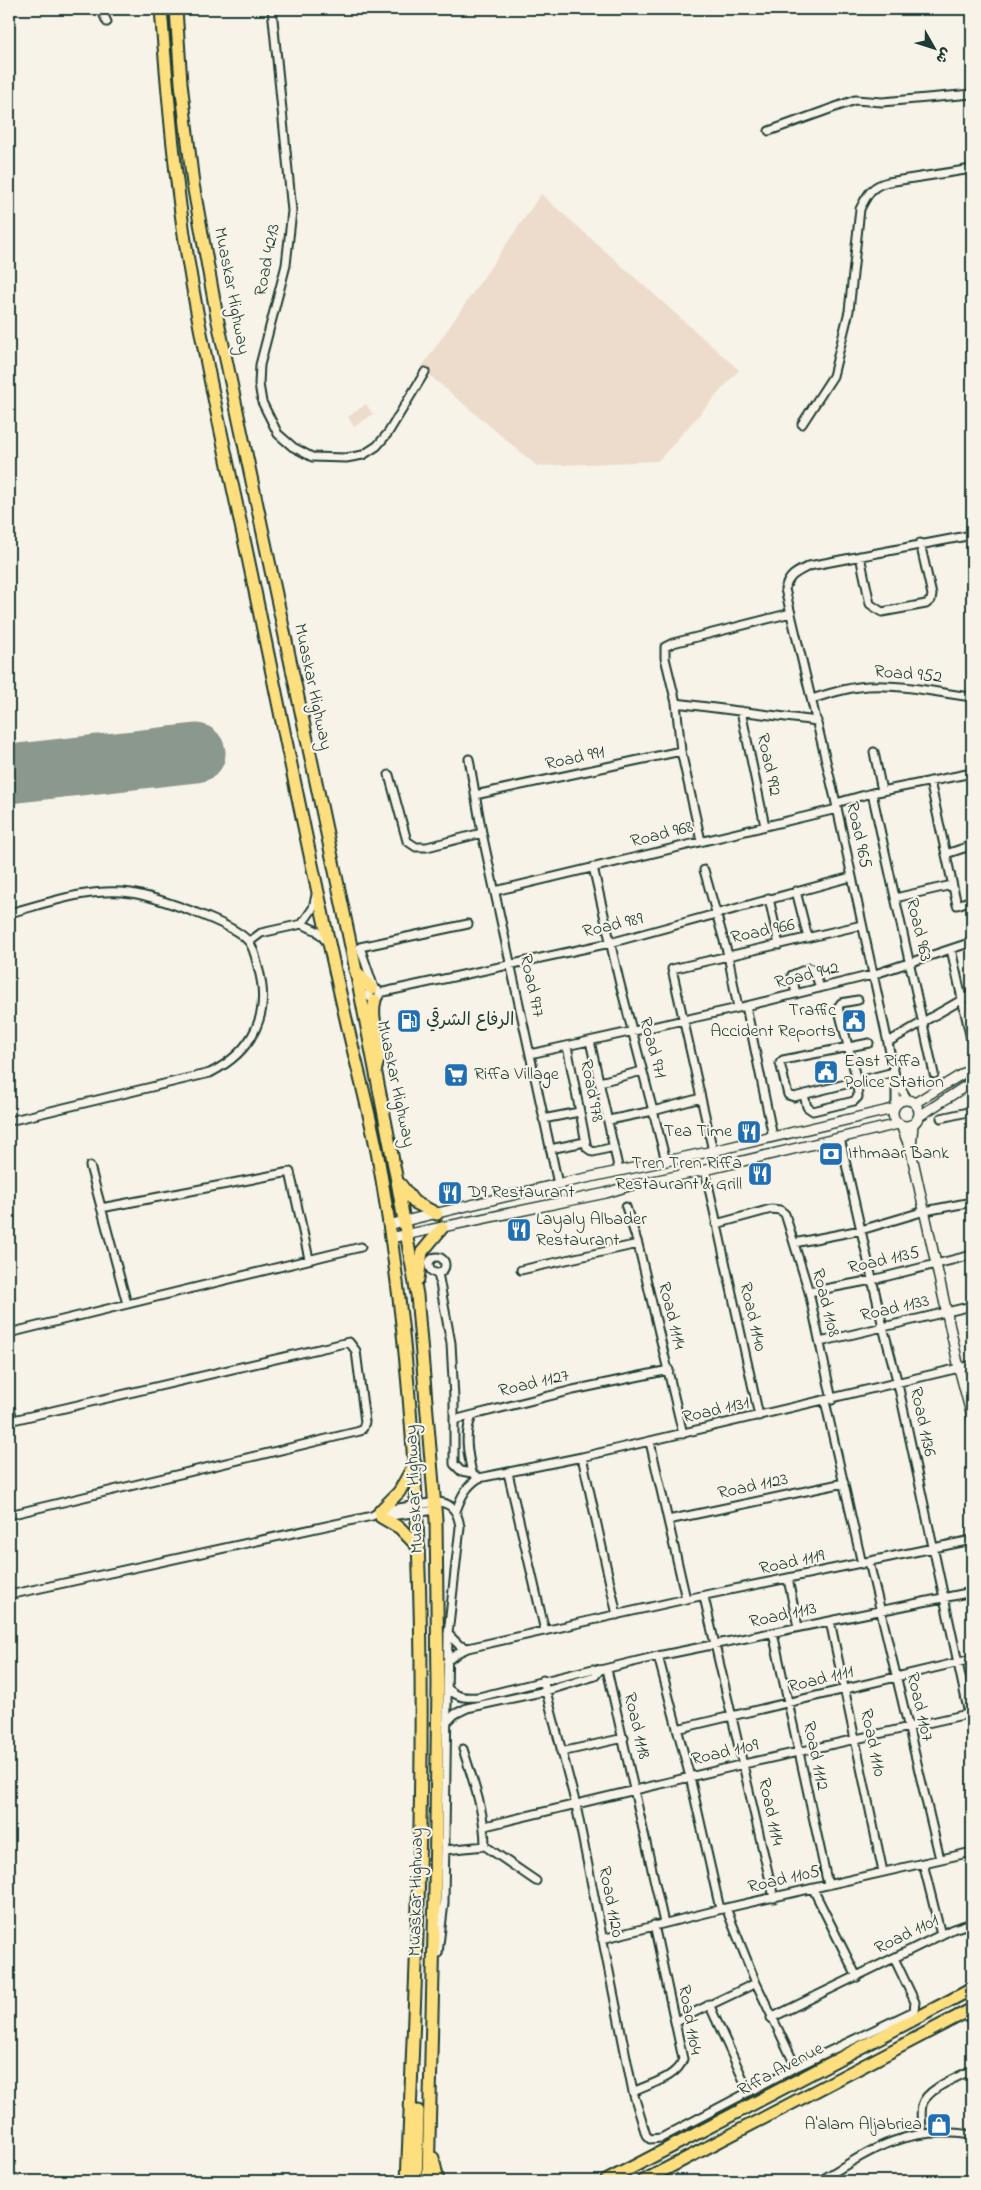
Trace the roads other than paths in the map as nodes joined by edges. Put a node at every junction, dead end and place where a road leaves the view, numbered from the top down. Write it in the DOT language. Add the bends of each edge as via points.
graph roads {
  1 [pos="102,9"];
  2 [pos="161,9"];
  3 [pos="176,9"];
  4 [pos="272,9"];
  5 [pos="107,22"];
  6 [pos="972,94"];
  7 [pos="769,131"];
  8 [pos="972,169"];
  9 [pos="425,372"];
  10 [pos="802,424"];
  11 [pos="972,535"];
  12 [pos="920,543"];
  13 [pos="860,556"];
  14 [pos="792,614"];
  15 [pos="972,697"];
  16 [pos="812,699"];
  17 [pos="676,703"];
  18 [pos="741,710"];
  19 [pos="817,721"];
  20 [pos="681,751"];
  21 [pos="874,752"];
  22 [pos="469,759"];
  23 [pos="972,773"];
  24 [pos="389,775"];
  25 [pos="930,781"];
  26 [pos="882,791"];
  27 [pos="872,793"];
  28 [pos="475,795"];
  29 [pos="836,806"];
  30 [pos="765,826"];
  31 [pos="482,833"];
  32 [pos="702,841"];
  33 [pos="946,854"];
  34 [pos="972,854"];
  35 [pos="593,867"];
  36 [pos="704,870"];
  37 [pos="852,877"];
  38 [pos="952,885"];
  39 [pos="318,888"];
  40 [pos="495,891"];
  41 [pos="796,891"];
  42 [pos="769,898"];
  43 [pos="895,898"];
  44 [pos="972,900"];
  45 [pos="9,912"];
  46 [pos="716,913"];
  47 [pos="302,924"];
  48 [pos="468,924"];
  49 [pos="862,925"];
  50 [pos="808,938"];
  51 [pos="249,942"];
  52 [pos="972,942"];
  53 [pos="610,943"];
  54 [pos="779,945"];
  55 [pos="331,946"];
  56 [pos="951,949"];
  57 [pos="728,955"];
  58 [pos="909,962"];
  59 [pos="511,964"];
  60 [pos="355,970"];
  61 [pos="872,975"];
  62 [pos="820,988"];
  63 [pos="375,993"];
  64 [pos="796,994"];
  65 [pos="972,994"];
  66 [pos="858,1000"];
  67 [pos="963,1000"];
  68 [pos="746,1006"];
  69 [pos="738,1008"];
  70 [pos="685,1020"];
  71 [pos="923,1022"];
  72 [pos="633,1032"];
  73 [pos="590,1041"];
  74 [pos="888,1042"];
  75 [pos="870,1043"];
  76 [pos="972,1044"];
  77 [pos="566,1046"];
  78 [pos="849,1047"];
  79 [pos="530,1054"];
  80 [pos="972,1068"];
  81 [pos="642,1071"];
  82 [pos="375,1072"];
  83 [pos="894,1072"];
  84 [pos="934,1074"];
  85 [pos="896,1080"];
  86 [pos="857,1081"];
  87 [pos="600,1082"];
  88 [pos="972,1082"];
  89 [pos="804,1095"];
  90 [pos="701,1098"];
  91 [pos="912,1102"];
  92 [pos="894,1106"];
  93 [pos="653,1111"];
  94 [pos="972,1111"];
  95 [pos="579,1112"];
  96 [pos="941,1118"];
  97 [pos="543,1119"];
  98 [pos="608,1120"];
  99 [pos="915,1120"];
  100 [pos="9,1122"];
  101 [pos="900,1124"];
  102 [pos="773,1137"];
  103 [pos="840,1138"];
  104 [pos="585,1142"];
  105 [pos="614,1147"];
  106 [pos="550,1149"];
  107 [pos="911,1150"];
  108 [pos="713,1151"];
  109 [pos="666,1161"];
  110 [pos="90,1166"];
  111 [pos="705,1170"];
  112 [pos="619,1171"];
  113 [pos="398,1181"];
  114 [pos="558,1184"];
  115 [pos="972,1202"];
  116 [pos="626,1207"];
  117 [pos="101,1208"];
  118 [pos="925,1211"];
  119 [pos="437,1214"];
  120 [pos="404,1221"];
  121 [pos="716,1224"];
  122 [pos="388,1225"];
  123 [pos="442,1228"];
  124 [pos="861,1230"];
  125 [pos="406,1235"];
  126 [pos="390,1238"];
  127 [pos="794,1243"];
  128 [pos="638,1244"];
  129 [pos="361,1247"];
  130 [pos="972,1255"];
  131 [pos="309,1259"];
  132 [pos="936,1264"];
  133 [pos="521,1270"];
  134 [pos="438,1273"];
  135 [pos="872,1280"];
  136 [pos="809,1292"];
  137 [pos="416,1295"];
  138 [pos="127,1304"];
  139 [pos="972,1306"];
  140 [pos="947,1312"];
  141 [pos="883,1327"];
  142 [pos="9,1333"];
  143 [pos="820,1342"];
  144 [pos="972,1365"];
  145 [pos="959,1368"];
  146 [pos="669,1370"];
  147 [pos="898,1384"];
  148 [pos="829,1400"];
  149 [pos="9,1404"];
  150 [pos="971,1406"];
  151 [pos="473,1415"];
  152 [pos="759,1416"];
  153 [pos="972,1417"];
  154 [pos="454,1420"];
  155 [pos="11,1421"];
  156 [pos="683,1434"];
  157 [pos="650,1442"];
  158 [pos="582,1457"];
  159 [pos="415,1462"];
  160 [pos="472,1473"];
  161 [pos="508,1473"];
  162 [pos="479,1478"];
  163 [pos="844,1483"];
  164 [pos="436,1506"];
  165 [pos="417,1509"];
  166 [pos="456,1511"];
  167 [pos="9,1515"];
  168 [pos="377,1515"];
  169 [pos="668,1520"];
  170 [pos="972,1540"];
  171 [pos="419,1548"];
  172 [pos="934,1548"];
  173 [pos="866,1563"];
  174 [pos="788,1579"];
  175 [pos="972,1592"];
  176 [pos="9,1595"];
  177 [pos="704,1597"];
  178 [pos="944,1598"];
  179 [pos="686,1599"];
  180 [pos="881,1611"];
  181 [pos="617,1615"];
  182 [pos="830,1621"];
  183 [pos="798,1627"];
  184 [pos="545,1631"];
  185 [pos="773,1633"];
  186 [pos="448,1634"];
  187 [pos="715,1646"];
  188 [pos="468,1648"];
  189 [pos="658,1656"];
  190 [pos="972,1659"];
  191 [pos="447,1662"];
  192 [pos="957,1662"];
  193 [pos="603,1669"];
  194 [pos="897,1676"];
  195 [pos="543,1680"];
  196 [pos="448,1689"];
  197 [pos="844,1690"];
  198 [pos="546,1692"];
  199 [pos="788,1704"];
  200 [pos="971,1713"];
  201 [pos="732,1717"];
  202 [pos="446,1723"];
  203 [pos="907,1726"];
  204 [pos="677,1729"];
  205 [pos="624,1738"];
  206 [pos="856,1738"];
  207 [pos="463,1749"];
  208 [pos="561,1752"];
  209 [pos="799,1752"];
  210 [pos="744,1764"];
  211 [pos="690,1777"];
  212 [pos="635,1791"];
  213 [pos="576,1804"];
  214 [pos="485,1826"];
  215 [pos="485,1846"];
  216 [pos="445,1850"];
  217 [pos="972,1852"];
  218 [pos="940,1859"];
  219 [pos="923,1863"];
  220 [pos="883,1872"];
  221 [pos="536,1881"];
  222 [pos="828,1885"];
  223 [pos="813,1889"];
  224 [pos="774,1898"];
  225 [pos="723,1908"];
  226 [pos="664,1923"];
  227 [pos="654,1925"];
  228 [pos="971,1925"];
  229 [pos="941,1935"];
  230 [pos="602,1939"];
  231 [pos="894,1958"];
  232 [pos="857,1977"];
  233 [pos="432,1983"];
  234 [pos="756,1983"];
  235 [pos="972,1989"];
  236 [pos="709,2004"];
  237 [pos="972,2009"];
  238 [pos="771,2018"];
  239 [pos="676,2021"];
  240 [pos="413,2038"];
  241 [pos="796,2067"];
  242 [pos="972,2070"];
  243 [pos="633,2092"];
  244 [pos="749,2092"];
  245 [pos="922,2132"];
  246 [pos="972,2134"];
  247 [pos="429,2138"];
  248 [pos="835,2172"];
  249 [pos="407,2181"];
  250 [pos="416,2181"];
  251 [pos="428,2181"];
  252 [pos="438,2181"];
  253 [pos="606,2181"];
  254 [pos="643,2181"];
  255 [pos="820,2181"];
  256 [pos="834,2181"];
  1 -- 5 [label="street"];
  2 -- 39 [label="main road, Muaskar Highway" via="169,121 190,272"];
  3 -- 60 [label="main road, Muaskar Highway" via="193,184 217,318"];
  4 -- 9 [label="street, Road 4213" via="292,211 286,265 260,365 262,402 278,434 312,457 363,455 388,433"];
  6 -- 7 [label="street" via="882,102 855,100"];
  8 -- 10 [label="street" via="888,182 876,185 867,195 860,209 849,311 833,376"];
  11 -- 12 [label="street"];
  12 -- 13 [label="street"];
  12 -- 13 [label="street" via="932,595 926,604 882,612 875,609 870,604"];
  13 -- 14 [label="street, Road 965" via="809,566 794,574 787,580 785,589"];
  14 -- 16 [label="street, Road 965"];
  14 -- 17 [label="street" via="665,647"];
  15 -- 16 [label="street, Road 952" via="867,686"];
  16 -- 19 [label="street, Road 965"];
  17 -- 18 [label="street, Road 992"];
  17 -- 20 [label="street"];
  18 -- 19 [label="street, Road 992"];
  18 -- 30 [label="street, Road 992"];
  19 -- 29 [label="street, Road 965"];
  20 -- 28 [label="street, Road 991"];
  20 -- 32 [label="street"];
  21 -- 26 [label="street"];
  22 -- 28 [label="street, Road 977"];
  23 -- 25 [label="street, Road 968"];
  24 -- 31 [label="street" via="407,841 416,847"];
  25 -- 26 [label="street, Road 968"];
  25 -- 33 [label="street"];
  26 -- 27 [label="street, Road 968"];
  27 -- 29 [label="street, Road 968"];
  27 -- 43 [label="street, Road 963"];
  28 -- 31 [label="street, Road 977"];
  29 -- 30 [label="street, Road 968"];
  29 -- 37 [label="street, Road 965"];
  30 -- 32 [label="street, Road 968"];
  31 -- 40 [label="street, Road 977"];
  32 -- 35 [label="street, Road 968"];
  33 -- 34 [label="street" via="970,846"];
  33 -- 38 [label="street"];
  35 -- 40 [label="street, Road 968"];
  35 -- 53 [label="street, Road 971"];
  36 -- 46 [label="street"];
  37 -- 41 [label="street, Road 989"];
  37 -- 49 [label="street, Road 965"];
  38 -- 43 [label="street"];
  38 -- 44 [label="street" via="957,905"];
  39 -- 47 [label="street" via="312,908"];
  39 -- 55 [label="main road, Muaskar Highway"];
  40 -- 59 [label="street, Road 977"];
  41 -- 42 [label="street, Road 989"];
  41 -- 50 [label="street"];
  42 -- 46 [label="street, Road 989"];
  42 -- 54 [label="street"];
  43 -- 58 [label="street, Road 963"];
  45 -- 51 [label="street" via="87,893 133,893 169,903 232,928"];
  46 -- 53 [label="street, Road 989"];
  46 -- 57 [label="street"];
  47 -- 51 [label="street" via="262,933"];
  47 -- 55 [label="street" via="318,931"];
  48 -- 63 [label="street" via="360,946"];
  49 -- 50 [label="street, Road 966"];
  49 -- 61 [label="street, Road 965"];
  50 -- 54 [label="street, Road 966"];
  51 -- 100 [label="street" via="261,976 263,999 259,1021 242,1052 226,1065 210,1073"];
  52 -- 56 [label="street, Road 942"];
  53 -- 59 [label="street, Road 989"];
  53 -- 72 [label="street, Road 971"];
  54 -- 57 [label="street, Road 966"];
  55 -- 122 [label="main road, Muaskar Highway" via="374,1139"];
  56 -- 58 [label="street, Road 942"];
  56 -- 67 [label="street"];
  57 -- 69 [label="street"];
  57 -- 70 [label="street, Road 966" via="672,969"];
  58 -- 61 [label="street, Road 942"];
  58 -- 71 [label="street, Road 963"];
  59 -- 63 [label="street, Road 989"];
  59 -- 79 [label="street, Road 977"];
  60 -- 63 [label="main road"];
  60 -- 82 [label="main road, Muaskar Highway"];
  61 -- 62 [label="street, Road 942"];
  61 -- 74 [label="street, Road 965"];
  62 -- 64 [label="street, Road 942"];
  62 -- 64 [label="street" via="814,970 809,968 793,973 791,977"];
  63 -- 82 [label="main road" via="374,1013 380,1046"];
  64 -- 68 [label="street, Road 942"];
  65 -- 67 [label="street"];
  66 -- 78 [label="street" via="838,1006"];
  67 -- 71 [label="street"];
  67 -- 76 [label="street"];
  68 -- 69 [label="street, Road 942"];
  68 -- 102 [label="street"];
  69 -- 70 [label="street, Road 942"];
  70 -- 72 [label="street, Road 942"];
  70 -- 90 [label="street"];
  71 -- 74 [label="street"];
  71 -- 84 [label="street, Road 963"];
  72 -- 73 [label="street, Road 942"];
  72 -- 81 [label="street, Road 971"];
  73 -- 77 [label="street, Road 942"];
  73 -- 87 [label="street"];
  74 -- 83 [label="street, Road 965"];
  75 -- 78 [label="street"];
  77 -- 79 [label="street, Road 942"];
  77 -- 95 [label="street, Road 978"];
  78 -- 86 [label="street"];
  78 -- 89 [label="street" via="780,1063 788,1095"];
  79 -- 97 [label="street, Road 977"];
  80 -- 91 [label="street"];
  81 -- 87 [label="street"];
  81 -- 93 [label="street, Road 971"];
  82 -- 113 [label="main road, Muaskar Highway"];
  83 -- 85 [label="street, Road 965"];
  83 -- 86 [label="street"];
  85 -- 91 [label="street, Road 965"];
  85 -- 92 [label="street, Road 965"];
  86 -- 89 [label="street"];
  86 -- 89 [label="street" via="858,1097 854,1101 813,1111"];
  87 -- 98 [label="street"];
  88 -- 99 [label="street"];
  90 -- 93 [label="street"];
  90 -- 108 [label="street"];
  91 -- 92 [label="street" via="900,1101"];
  91 -- 99 [label="street" via="918,1110"];
  92 -- 101 [label="street" via="893,1117"];
  92 -- 102 [label="street"];
  93 -- 98 [label="street"];
  93 -- 109 [label="street, Road 971"];
  94 -- 96 [label="street"];
  95 -- 97 [label="street"];
  95 -- 104 [label="street, Road 978"];
  97 -- 106 [label="street, Road 977"];
  98 -- 105 [label="street"];
  99 -- 101 [label="street"];
  99 -- 107 [label="street"];
  101 -- 103 [label="street"];
  101 -- 107 [label="street"];
  102 -- 108 [label="street"];
  103 -- 111 [label="street"];
  103 -- 124 [label="street, Road 1136"];
  104 -- 105 [label="street, Road 978" via="593,1152"];
  104 -- 106 [label="street, Road 978"];
  105 -- 112 [label="street"];
  106 -- 114 [label="street, Road 977"];
  107 -- 118 [label="street"];
  108 -- 109 [label="street"];
  109 -- 112 [label="street"];
  110 -- 117 [label="street"];
  111 -- 121 [label="street, Road 1140"];
  111 -- 123 [label="street"];
  112 -- 114 [label="street"];
  113 -- 119 [label="main road" via="409,1198"];
  113 -- 120 [label="main road, Muaskar Highway"];
  114 -- 119 [label="street"];
  115 -- 118 [label="street"];
  116 -- 128 [label="street, Road 1114"];
  117 -- 131 [label="street" via="290,1172"];
  117 -- 138 [label="street"];
  118 -- 124 [label="street"];
  118 -- 132 [label="street"];
  119 -- 120 [label="street"];
  120 -- 122 [label="street"];
  120 -- 125 [label="main road, Muaskar Highway"];
  121 -- 127 [label="street, Road 1108" via="771,1209 780,1210 785,1214"];
  121 -- 152 [label="street, Road 1140"];
  122 -- 126 [label="main road, Muaskar Highway"];
  123 -- 125 [label="street"];
  123 -- 137 [label="main road" via="422,1252"];
  124 -- 127 [label="street"];
  124 -- 135 [label="street, Road 1136"];
  125 -- 126 [label="street"];
  125 -- 137 [label="main road, Muaskar Highway"];
  126 -- 159 [label="main road, Muaskar Highway"];
  127 -- 136 [label="street, Road 1108"];
  128 -- 133 [label="street"];
  128 -- 146 [label="street, Road 1114"];
  129 -- 131 [label="street"];
  130 -- 132 [label="street, Road 1135"];
  131 -- 138 [label="street"];
  132 -- 135 [label="street, Road 1135"];
  132 -- 140 [label="street"];
  134 -- 154 [label="street" via="451,1343"];
  135 -- 136 [label="street, Road 1135"];
  135 -- 141 [label="street, Road 1136"];
  136 -- 143 [label="street, Road 1108"];
  137 -- 164 [label="main road, Muaskar Highway"];
  138 -- 142 [label="street"];
  139 -- 140 [label="street, Road 1133"];
  140 -- 141 [label="street, Road 1133"];
  140 -- 145 [label="street"];
  141 -- 143 [label="street, Road 1133"];
  141 -- 147 [label="street, Road 1136"];
  143 -- 148 [label="street, Road 1108"];
  144 -- 145 [label="street, Road 1131"];
  145 -- 147 [label="street, Road 1131"];
  145 -- 150 [label="street"];
  146 -- 151 [label="street, Road 1127"];
  146 -- 156 [label="street, Road 1114"];
  147 -- 148 [label="street, Road 1131"];
  147 -- 172 [label="street, Road 1136"];
  148 -- 152 [label="street, Road 1131"];
  148 -- 163 [label="street"];
  149 -- 155 [label="street"];
  150 -- 153 [label="street"];
  151 -- 154 [label="street, Road 1127"];
  151 -- 160 [label="street" via="467,1432"];
  152 -- 156 [label="street, Road 1131"];
  154 -- 160 [label="street" via="454,1464 461,1471"];
  155 -- 167 [label="street" via="349,1342 356,1350 365,1422 360,1431"];
  156 -- 157 [label="street, Road 1131"];
  157 -- 158 [label="street, Road 1131"];
  157 -- 169 [label="street"];
  158 -- 161 [label="street, Road 1131"];
  158 -- 181 [label="street"];
  159 -- 165 [label="main road, Muaskar Highway"];
  159 -- 168 [label="main road" via="399,1492"];
  160 -- 162 [label="street"];
  161 -- 162 [label="street, Road 1131"];
  161 -- 184 [label="street"];
  162 -- 166 [label="street" via="463,1494"];
  163 -- 169 [label="street, Road 1123"];
  163 -- 173 [label="street"];
  164 -- 165 [label="street"];
  164 -- 166 [label="street" via="441,1502"];
  164 -- 233 [label="main road, Muaskar Highway" via="438,1704"];
  165 -- 168 [label="street"];
  165 -- 171 [label="main road, Muaskar Highway"];
  166 -- 186 [label="street" via="460,1526"];
  168 -- 171 [label="main road" via="400,1528"];
  168 -- 176 [label="street"];
  169 -- 179 [label="street"];
  170 -- 172 [label="street, Road 1119"];
  171 -- 240 [label="main road, Muaskar Highway" via="421,1711"];
  172 -- 173 [label="street, Road 1119"];
  172 -- 178 [label="street, Road 1136"];
  173 -- 174 [label="street, Road 1119"];
  173 -- 180 [label="street, Road 1107"];
  174 -- 177 [label="street, Road 1119"];
  174 -- 183 [label="street"];
  175 -- 178 [label="street, Road 1113"];
  177 -- 179 [label="street, Road 1119"];
  177 -- 187 [label="street"];
  178 -- 180 [label="street, Road 1113"];
  178 -- 192 [label="street, Road 1136"];
  179 -- 181 [label="street, Road 1119"];
  180 -- 182 [label="street, Road 1113"];
  180 -- 194 [label="street, Road 1107"];
  181 -- 184 [label="street, Road 1119"];
  182 -- 183 [label="street, Road 1113"];
  182 -- 197 [label="street, Road 1110"];
  183 -- 185 [label="street, Road 1113"];
  184 -- 188 [label="street, Road 1119"];
  185 -- 187 [label="street, Road 1113"];
  185 -- 199 [label="street, Road 1112"];
  186 -- 188 [label="street" via="455,1642"];
  186 -- 191 [label="street"];
  187 -- 189 [label="street, Road 1113"];
  187 -- 201 [label="street, Road 1114"];
  188 -- 191 [label="street, Road 1119"];
  189 -- 193 [label="street, Road 1113"];
  189 -- 204 [label="street"];
  190 -- 192 [label="street, Road 1111"];
  191 -- 196 [label="street"];
  192 -- 194 [label="street, Road 1111"];
  192 -- 200 [label="street, Road 1136"];
  193 -- 195 [label="street, Road 1113"];
  193 -- 198 [label="street, Road 1113" via="594,1676"];
  193 -- 205 [label="street, Road 1118"];
  194 -- 197 [label="street, Road 1111"];
  194 -- 203 [label="street, Road 1107"];
  195 -- 196 [label="street, Road 1113" via="466,1698 457,1697"];
  195 -- 198 [label="street, Road 1120"];
  196 -- 202 [label="street"];
  197 -- 199 [label="street, Road 1111"];
  197 -- 206 [label="street, Road 1110"];
  198 -- 202 [label="street, Road 1113" via="467,1708"];
  198 -- 208 [label="street, Road 1120"];
  199 -- 201 [label="street, Road 1111"];
  199 -- 209 [label="street, Road 1112"];
  200 -- 203 [label="street, Road 1109"];
  201 -- 204 [label="street, Road 1111"];
  201 -- 210 [label="street, Road 1114"];
  202 -- 216 [label="street"];
  203 -- 206 [label="street, Road 1109"];
  203 -- 218 [label="street, Road 1107"];
  204 -- 211 [label="street"];
  205 -- 208 [label="street"];
  205 -- 212 [label="street, Road 1118"];
  206 -- 209 [label="street, Road 1109"];
  206 -- 220 [label="street, Road 1110"];
  207 -- 214 [label="street"];
  208 -- 213 [label="street, Road 1120"];
  209 -- 210 [label="street, Road 1109"];
  209 -- 222 [label="street, Road 1112"];
  210 -- 211 [label="street, Road 1109"];
  210 -- 224 [label="street, Road 1114"];
  211 -- 212 [label="street, Road 1109"];
  211 -- 225 [label="street"];
  212 -- 213 [label="street, Road 1109"];
  212 -- 226 [label="street, Road 1118"];
  213 -- 214 [label="street, Road 1109"];
  213 -- 230 [label="street, Road 1120"];
  214 -- 215 [label="street"];
  215 -- 216 [label="street"];
  215 -- 221 [label="street"];
  216 -- 233 [label="street" via="443,1922"];
  217 -- 218 [label="street, Road 1105"];
  218 -- 219 [label="street, Road 1105"];
  219 -- 220 [label="street, Road 1105"];
  219 -- 229 [label="street"];
  220 -- 222 [label="street, Road 1105"];
  222 -- 223 [label="street, Road 1105"];
  223 -- 224 [label="street, Road 1105"];
  223 -- 232 [label="street"];
  224 -- 225 [label="street, Road 1105"];
  225 -- 226 [label="street, Road 1105"];
  225 -- 234 [label="street"];
  226 -- 227 [label="street, Road 1105"];
  227 -- 230 [label="street, Road 1105"];
  227 -- 239 [label="street, Road 1104"];
  228 -- 229 [label="street, Road 1101"];
  229 -- 231 [label="street, Road 1101"];
  230 -- 243 [label="street, Road 1120"];
  231 -- 232 [label="street, Road 1101"];
  231 -- 241 [label="street" via="915,2002 914,2010"];
  232 -- 238 [label="street, Road 1101"];
  233 -- 247 [label="main road, Muaskar Highway"];
  234 -- 236 [label="street"];
  234 -- 238 [label="street"];
  235 -- 253 [label="main road, Riffa Avenue"];
  236 -- 239 [label="street"];
  236 -- 244 [label="street"];
  237 -- 254 [label="main road, Riffa Avenue"];
  238 -- 241 [label="street"];
  239 -- 243 [label="street, Road 1104" via="683,2059 681,2067"];
  240 -- 249 [label="main road, Muaskar Highway"];
  240 -- 250 [label="main road" via="418,2058"];
  241 -- 244 [label="street"];
  242 -- 245 [label="street" via="926,2098 922,2107"];
  243 -- 244 [label="street, Road 1120" via="643,2130 650,2139 661,2138"];
  245 -- 246 [label="street"];
  245 -- 248 [label="street" via="889,2142"];
  247 -- 251 [label="main road, Muaskar Highway"];
  247 -- 252 [label="main road"];
  248 -- 255 [label="street"];
  248 -- 256 [label="street"];
}
